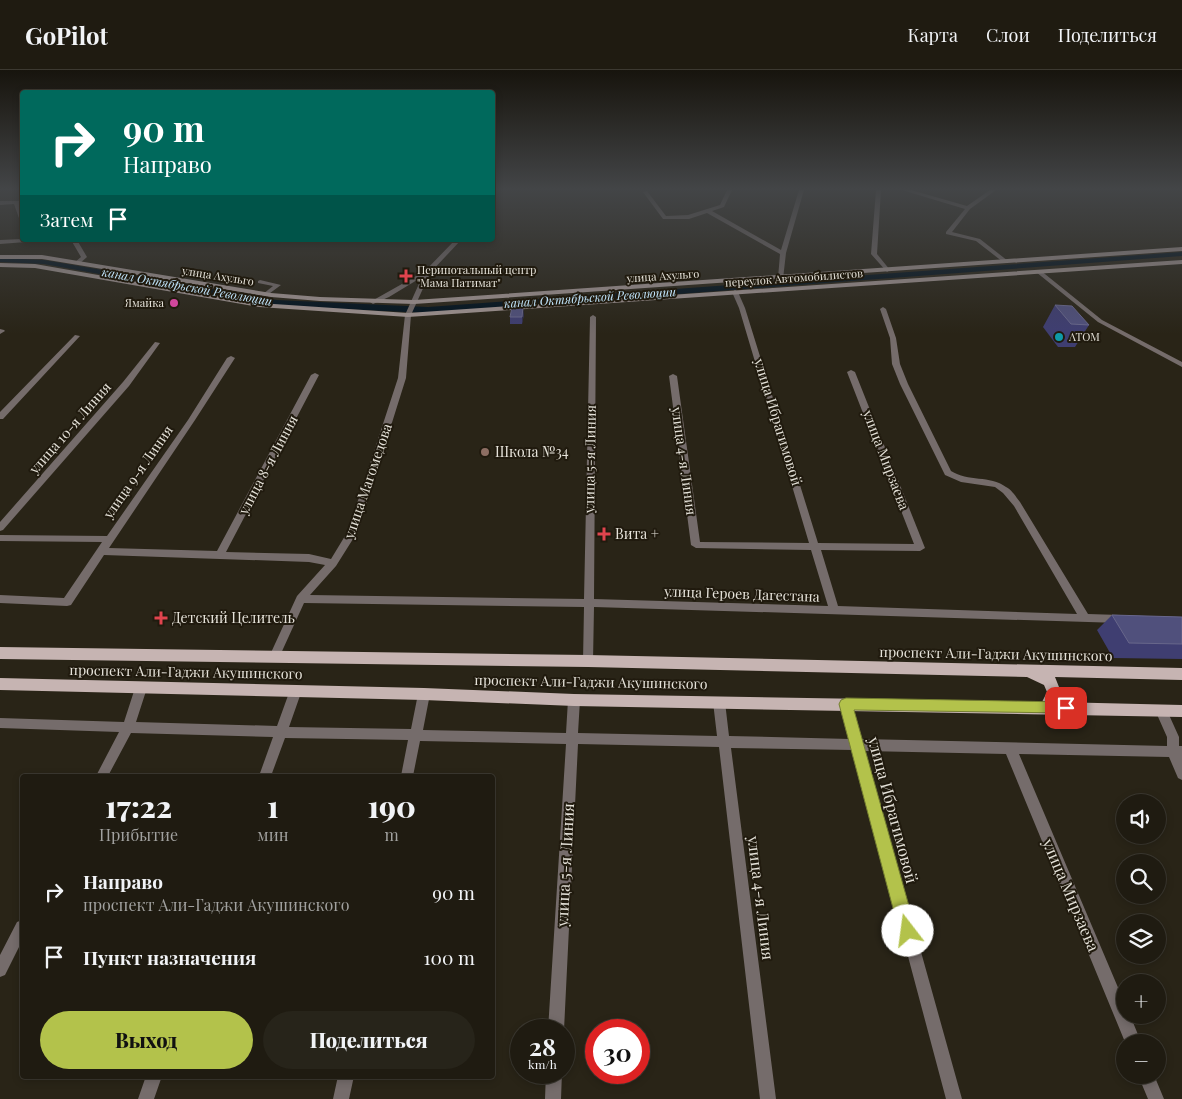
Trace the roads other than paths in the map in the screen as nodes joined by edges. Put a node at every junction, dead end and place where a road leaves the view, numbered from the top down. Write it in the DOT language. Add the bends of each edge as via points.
graph roads {
  1 [pos="757,238"];
  2 [pos="788,238"];
  3 [pos="875,238"];
  4 [pos="970,238"];
  5 [pos="20,240"];
  6 [pos="0,242"];
  7 [pos="75,242"];
  8 [pos="456,242"];
  9 [pos="1182,249"];
  10 [pos="784,253"];
  11 [pos="0,258"];
  12 [pos="1005,261"];
  13 [pos="1182,262"];
  14 [pos="77,263"];
  15 [pos="0,265"];
  16 [pos="887,270"];
  17 [pos="1038,271"];
  18 [pos="426,272"];
  19 [pos="781,278"];
  20 [pos="260,282"];
  21 [pos="735,292"];
  22 [pos="266,294"];
  23 [pos="372,302"];
  24 [pos="414,304"];
  25 [pos="883,309"];
  26 [pos="408,315"];
  27 [pos="593,317"];
  28 [pos="77,336"];
  29 [pos="157,343"];
  30 [pos="231,358"];
  31 [pos="1182,365"];
  32 [pos="851,372"];
  33 [pos="315,375"];
  34 [pos="672,376"];
  35 [pos="0,417"];
  36 [pos="0,528"];
  37 [pos="0,538"];
  38 [pos="109,539"];
  39 [pos="816,547"];
  40 [pos="100,551"];
  41 [pos="220,554"];
  42 [pos="332,563"];
  43 [pos="0,599"];
  44 [pos="302,599"];
  45 [pos="587,603"];
  46 [pos="834,610"];
  47 [pos="1085,618"];
  48 [pos="1134,620"];
  49 [pos="0,654"];
  50 [pos="274,657"];
  51 [pos="588,662"];
  52 [pos="1028,671"];
  53 [pos="1182,674"];
  54 [pos="1,685"];
  55 [pos="141,688"];
  56 [pos="296,690"];
  57 [pos="424,694"];
  58 [pos="574,700"];
  59 [pos="718,702"];
  60 [pos="846,704"];
  61 [pos="1047,707"];
  62 [pos="1161,710"];
  63 [pos="1182,711"];
  64 [pos="0,723"];
  65 [pos="128,727"];
  66 [pos="281,732"];
  67 [pos="416,734"];
  68 [pos="572,739"];
  69 [pos="724,742"];
  70 [pos="856,744"];
  71 [pos="1010,748"];
  72 [pos="1178,752"];
  73 [pos="103,774"];
  74 [pos="266,774"];
  75 [pos="407,774"];
  76 [pos="1182,774"];
  77 [pos="20,931"];
  78 [pos="0,970"];
  79 [pos="557,1019"];
  80 [pos="1130,1034"];
  81 [pos="153,1079"];
  82 [pos="345,1079"];
  83 [pos="554,1084"];
  84 [pos="1150,1084"];
  85 [pos="146,1099"];
  86 [pos="341,1099"];
  87 [pos="553,1099"];
  88 [pos="768,1099"];
  89 [pos="954,1099"];
  90 [pos="1156,1099"];
  1 -- 10 [label="street"];
  2 -- 10 [label="street"];
  3 -- 16 [label="street" via="874,254"];
  4 -- 12 [label="street" via="978,240"];
  5 -- 6 [label="street"];
  7 -- 14 [label="street" via="84,257"];
  8 -- 18 [label="street"];
  9 -- 12 [label="main road, улица Ахульго"];
  10 -- 19 [label="street"];
  11 -- 14 [label="main road, улица Ахульго" via="35,257"];
  12 -- 16 [label="main road, улица Ахульго"];
  13 -- 17 [label="main road, переулок Автомобилистов"];
  14 -- 22 [label="main road, улица Ахульго"];
  15 -- 26 [label="main road, переулок Автомобилистов" via="35,266 259,305"];
  16 -- 19 [label="main road, улица Ахульго"];
  17 -- 21 [label="main road, переулок Автомобилистов"];
  17 -- 31 [label="street" via="1100,321"];
  18 -- 23 [label="street, улица Ахульго" via="389,296"];
  18 -- 24 [label="street"];
  19 -- 24 [label="main road, улица Ахульго"];
  20 -- 22 [label="street" via="278,285"];
  21 -- 26 [label="main road, переулок Автомобилистов"];
  21 -- 39 [label="street, улица Ибрагимовой"];
  22 -- 23 [label="main road, улица Ахульго"];
  23 -- 24 [label="main road, улица Ахульго"];
  24 -- 26 [label="street"];
  25 -- 47 [label="street" via="893,338 896,364 948,473 958,479 990,483 1006,490"];
  26 -- 42 [label="street, улица Магомедова" via="402,378 353,531"];
  27 -- 45 [label="street, улица 5-я Линия"];
  28 -- 35 [label="street"];
  29 -- 36 [label="street, улица 10-я Линия" via="126,384"];
  30 -- 38 [label="street, улица 9-я Линия" via="200,410"];
  32 -- 39 [label="street, улица Мирзаева" via="920,548"];
  33 -- 41 [label="street, улица 8-я Линия"];
  34 -- 39 [label="street, улица 4-я Линия" via="696,545"];
  37 -- 38 [label="street"];
  38 -- 40 [label="street, улица 9-я Линия"];
  39 -- 46 [label="street, улица Ибрагимовой"];
  40 -- 41 [label="street"];
  40 -- 43 [label="street, улица 9-я Линия" via="67,602"];
  41 -- 42 [label="street" via="308,558"];
  42 -- 44 [label="street, улица Магомедова"];
  44 -- 45 [label="street, улица Героев Дагестана"];
  44 -- 50 [label="street, улица Магомедова"];
  45 -- 46 [label="street, улица Героев Дагестана"];
  45 -- 51 [label="street, улица 5-я Линия"];
  46 -- 47 [label="street, улица Героев Дагестана"];
  47 -- 48 [label="street, улица Героев Дагестана"];
  49 -- 50 [label="main road, проспект Али-Гаджи Акушинского"];
  50 -- 51 [label="main road, проспект Али-Гаджи Акушинского"];
  51 -- 52 [label="main road, проспект Али-Гаджи Акушинского"];
  52 -- 53 [label="main road, проспект Али-Гаджи Акушинского"];
  52 -- 61 [label="main road" via="1050,681 1054,692"];
  54 -- 55 [label="main road, проспект Али-Гаджи Акушинского"];
  55 -- 56 [label="main road, проспект Али-Гаджи Акушинского"];
  55 -- 65 [label="street"];
  56 -- 57 [label="main road, проспект Али-Гаджи Акушинского"];
  56 -- 66 [label="street"];
  57 -- 58 [label="main road, проспект Али-Гаджи Акушинского"];
  57 -- 67 [label="street"];
  58 -- 59 [label="main road, проспект Али-Гаджи Акушинского"];
  58 -- 68 [label="street, улица 5-я Линия"];
  59 -- 60 [label="main road, проспект Али-Гаджи Акушинского"];
  59 -- 69 [label="street, улица 4-я Линия"];
  60 -- 61 [label="main road, проспект Али-Гаджи Акушинского"];
  60 -- 70 [label="street, улица Ибрагимовой"];
  61 -- 62 [label="main road, проспект Али-Гаджи Акушинского"];
  62 -- 63 [label="main road, проспект Али-Гаджи Акушинского"];
  62 -- 72 [label="street"];
  64 -- 65 [label="street"];
  65 -- 66 [label="street"];
  65 -- 73 [label="street"];
  66 -- 67 [label="street"];
  66 -- 74 [label="street"];
  67 -- 68 [label="street"];
  67 -- 75 [label="street"];
  68 -- 69 [label="street"];
  68 -- 79 [label="street, улица 5-я Линия"];
  69 -- 70 [label="street"];
  69 -- 88 [label="street, улица 4-я Линия"];
  70 -- 71 [label="street"];
  70 -- 89 [label="street, улица Ибрагимовой"];
  71 -- 72 [label="street"];
  71 -- 80 [label="street, улица Мирзаева"];
  72 -- 76 [label="street"];
  77 -- 78 [label="street"];
  81 -- 85 [label="street"];
  82 -- 86 [label="street"];
  83 -- 87 [label="street"];
  84 -- 90 [label="street"];
}
